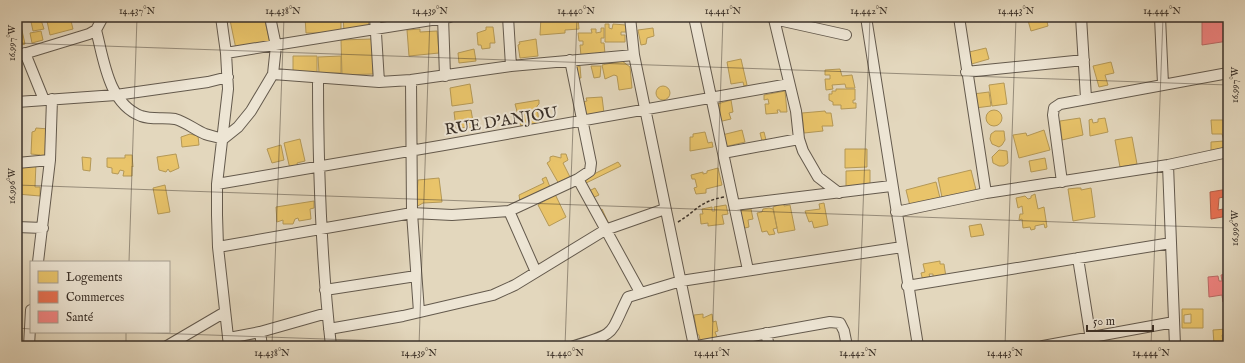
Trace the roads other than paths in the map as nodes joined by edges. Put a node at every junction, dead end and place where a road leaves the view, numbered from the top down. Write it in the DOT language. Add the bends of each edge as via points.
graph roads {
  1 [pos="103,17"];
  2 [pos="221,17"];
  3 [pos="270,17"];
  4 [pos="375,17"];
  5 [pos="445,17"];
  6 [pos="508,17"];
  7 [pos="630,17"];
  8 [pos="694,17"];
  9 [pos="866,17"];
  10 [pos="959,17"];
  11 [pos="1081,17"];
  12 [pos="1160,17"];
  13 [pos="772,18"];
  14 [pos="96,30"];
  15 [pos="376,30"];
  16 [pos="846,34"];
  17 [pos="276,46"];
  18 [pos="226,53"];
  19 [pos="21,55"];
  20 [pos="634,55"];
  21 [pos="570,60"];
  22 [pos="1084,60"];
  23 [pos="511,66"];
  24 [pos="966,72"];
  25 [pos="1228,73"];
  26 [pos="273,74"];
  27 [pos="444,76"];
  28 [pos="228,77"];
  29 [pos="318,78"];
  30 [pos="411,80"];
  31 [pos="379,82"];
  32 [pos="789,84"];
  33 [pos="1163,84"];
  34 [pos="116,95"];
  35 [pos="711,98"];
  36 [pos="1086,98"];
  37 [pos="48,100"];
  38 [pos="17,102"];
  39 [pos="644,109"];
  40 [pos="584,122"];
  41 [pos="223,139"];
  42 [pos="799,139"];
  43 [pos="412,150"];
  44 [pos="1228,152"];
  45 [pos="723,153"];
  46 [pos="50,160"];
  47 [pos="17,163"];
  48 [pos="1168,165"];
  49 [pos="318,167"];
  50 [pos="578,178"];
  51 [pos="1062,182"];
  52 [pos="217,184"];
  53 [pos="891,186"];
  54 [pos="839,193"];
  55 [pos="986,193"];
  56 [pos="733,200"];
  57 [pos="666,209"];
  58 [pos="509,211"];
  59 [pos="896,212"];
  60 [pos="412,213"];
  61 [pos="17,228"];
  62 [pos="43,228"];
  63 [pos="321,230"];
  64 [pos="605,230"];
  65 [pos="1171,243"];
  66 [pos="902,247"];
  67 [pos="218,248"];
  68 [pos="1078,258"];
  69 [pos="38,261"];
  70 [pos="748,270"];
  71 [pos="536,272"];
  72 [pos="416,276"];
  73 [pos="680,281"];
  74 [pos="907,286"];
  75 [pos="325,290"];
  76 [pos="640,292"];
  77 [pos="225,312"];
  78 [pos="419,312"];
  79 [pos="327,313"];
  80 [pos="1174,322"];
  81 [pos="30,328"];
  82 [pos="329,329"];
  83 [pos="260,332"];
  84 [pos="766,333"];
  85 [pos="229,342"];
  86 [pos="1092,342"];
  87 [pos="29,346"];
  88 [pos="168,346"];
  89 [pos="262,346"];
  90 [pos="330,346"];
  91 [pos="574,346"];
  92 [pos="695,346"];
  93 [pos="769,346"];
  94 [pos="847,346"];
  95 [pos="918,346"];
  96 [pos="1043,346"];
  97 [pos="1175,346"];
  1 -- 14 [label="street"];
  2 -- 18 [label="street"];
  3 -- 17 [label="street"];
  4 -- 15 [label="street"];
  5 -- 15 [label="street"];
  5 -- 27 [label="street"];
  6 -- 23 [label="street"];
  7 -- 20 [label="street"];
  8 -- 35 [label="street"];
  9 -- 53 [label="street"];
  10 -- 24 [label="street"];
  11 -- 22 [label="street"];
  12 -- 33 [label="street"];
  13 -- 16 [label="street"];
  13 -- 32 [label="street"];
  14 -- 19 [label="street"];
  14 -- 34 [label="street"];
  15 -- 17 [label="street"];
  15 -- 31 [label="street"];
  17 -- 18 [label="street"];
  17 -- 26 [label="street"];
  18 -- 28 [label="street"];
  19 -- 37 [label="street"];
  20 -- 21 [label="street"];
  20 -- 39 [label="street"];
  21 -- 23 [label="street"];
  21 -- 40 [label="street"];
  22 -- 24 [label="street"];
  22 -- 36 [label="street"];
  23 -- 27 [label="street"];
  24 -- 55 [label="street"];
  25 -- 33 [label="street"];
  26 -- 29 [label="street"];
  26 -- 41 [label="street" via="251,111 238,127"];
  27 -- 30 [label="street"];
  28 -- 34 [label="street"];
  28 -- 41 [label="street"];
  29 -- 31 [label="street"];
  29 -- 49 [label="street"];
  30 -- 31 [label="street"];
  30 -- 43 [label="street"];
  32 -- 35 [label="street, RUE D’ANJOU"];
  32 -- 42 [label="street" via="796,111"];
  33 -- 36 [label="street"];
  34 -- 37 [label="street"];
  34 -- 41 [label="street" via="140,116 173,119 205,134"];
  35 -- 39 [label="street, RUE D’ANJOU"];
  35 -- 45 [label="street"];
  36 -- 51 [label="street" via="1060,104 1054,108"];
  37 -- 38 [label="street"];
  37 -- 46 [label="street"];
  39 -- 40 [label="street, RUE D’ANJOU"];
  39 -- 57 [label="street"];
  40 -- 43 [label="street, RUE D’ANJOU"];
  40 -- 50 [label="street" via="592,167"];
  41 -- 52 [label="street"];
  42 -- 45 [label="street"];
  42 -- 54 [label="street" via="818,177"];
  43 -- 49 [label="street, RUE D’ANJOU"];
  43 -- 60 [label="street"];
  44 -- 48 [label="street"];
  45 -- 56 [label="street"];
  46 -- 47 [label="street"];
  46 -- 62 [label="street"];
  48 -- 51 [label="street"];
  48 -- 65 [label="street"];
  49 -- 52 [label="street, RUE D’ANJOU"];
  49 -- 63 [label="street"];
  50 -- 58 [label="street"];
  50 -- 64 [label="street"];
  51 -- 55 [label="street"];
  52 -- 67 [label="street"];
  53 -- 54 [label="street"];
  53 -- 59 [label="street"];
  54 -- 56 [label="street"];
  55 -- 59 [label="street"];
  56 -- 70 [label="street"];
  57 -- 64 [label="street"];
  57 -- 73 [label="street"];
  58 -- 60 [label="street" via="452,215"];
  58 -- 71 [label="street"];
  59 -- 66 [label="street"];
  60 -- 63 [label="street"];
  60 -- 72 [label="street"];
  61 -- 62 [label="street"];
  62 -- 69 [label="street"];
  63 -- 67 [label="street"];
  63 -- 75 [label="street"];
  64 -- 71 [label="street"];
  64 -- 76 [label="street"];
  65 -- 68 [label="street"];
  65 -- 80 [label="street"];
  66 -- 70 [label="street"];
  66 -- 74 [label="street"];
  67 -- 77 [label="street"];
  68 -- 74 [label="street"];
  68 -- 86 [label="street"];
  70 -- 73 [label="street"];
  71 -- 78 [label="street" via="493,295"];
  72 -- 75 [label="street"];
  72 -- 78 [label="street"];
  73 -- 76 [label="street"];
  73 -- 92 [label="street"];
  74 -- 95 [label="street"];
  75 -- 79 [label="street"];
  76 -- 91 [label="street" via="628,297 610,333"];
  77 -- 85 [label="street"];
  77 -- 88 [label="street"];
  78 -- 82 [label="street"];
  79 -- 82 [label="street"];
  79 -- 83 [label="street"];
  80 -- 86 [label="street"];
  80 -- 97 [label="street"];
  81 -- 87 [label="street"];
  82 -- 90 [label="street"];
  83 -- 85 [label="street"];
  83 -- 89 [label="street"];
  84 -- 92 [label="street"];
  84 -- 93 [label="street"];
  84 -- 94 [label="street" via="830,322 840,323"];
  86 -- 96 [label="street"];
}
